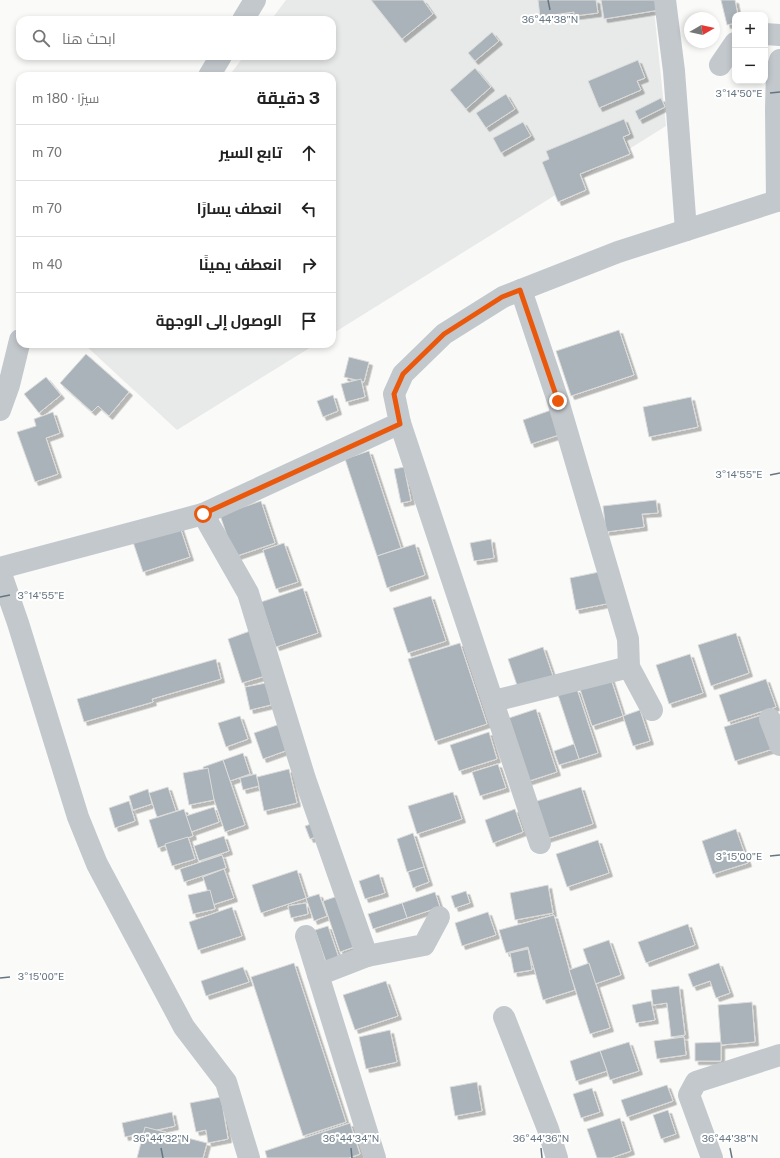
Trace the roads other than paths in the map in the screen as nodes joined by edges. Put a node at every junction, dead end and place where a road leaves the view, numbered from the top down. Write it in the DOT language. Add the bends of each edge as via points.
graph roads {
  1 [pos="255,0"];
  2 [pos="665,0"];
  3 [pos="245,16"];
  4 [pos="768,34"];
  5 [pos="780,35"];
  6 [pos="732,47"];
  7 [pos="219,60"];
  8 [pos="780,60"];
  9 [pos="720,65"];
  10 [pos="211,72"];
  11 [pos="779,201"];
  12 [pos="686,230"];
  13 [pos="520,290"];
  14 [pos="18,348"];
  15 [pos="0,410"];
  16 [pos="400,424"];
  17 [pos="203,514"];
  18 [pos="0,568"];
  19 [pos="0,571"];
  20 [pos="629,667"];
  21 [pos="494,701"];
  22 [pos="652,710"];
  23 [pos="770,720"];
  24 [pos="780,745"];
  25 [pos="540,843"];
  26 [pos="439,917"];
  27 [pos="306,936"];
  28 [pos="367,956"];
  29 [pos="318,975"];
  30 [pos="504,1017"];
  31 [pos="780,1055"];
  32 [pos="249,1158"];
  33 [pos="375,1158"];
  34 [pos="557,1158"];
  35 [pos="712,1158"];
  1 -- 3 [label="street"];
  2 -- 12 [label="street" via="674,71"];
  4 -- 5 [label="street"];
  6 -- 9 [label="street"];
  7 -- 10 [label="street"];
  8 -- 11 [label="street" via="776,109"];
  11 -- 12 [label="street"];
  12 -- 13 [label="street" via="618,252"];
  13 -- 16 [label="street" via="502,297 444,334 403,374 394,394"];
  13 -- 20 [label="street" via="558,401 628,639"];
  14 -- 15 [label="street"];
  16 -- 17 [label="street"];
  16 -- 21 [label="street"];
  17 -- 18 [label="street"];
  17 -- 28 [label="street" via="248,593 306,779"];
  19 -- 32 [label="street" via="78,817 97,864 184,1027 226,1082"];
  20 -- 21 [label="street"];
  20 -- 22 [label="street"];
  21 -- 25 [label="street"];
  23 -- 24 [label="street"];
  26 -- 28 [label="street" via="424,945"];
  27 -- 29 [label="street"];
  28 -- 29 [label="street"];
  29 -- 33 [label="street"];
  30 -- 34 [label="street"];
  31 -- 35 [label="street" via="696,1082 689,1095"];
}
